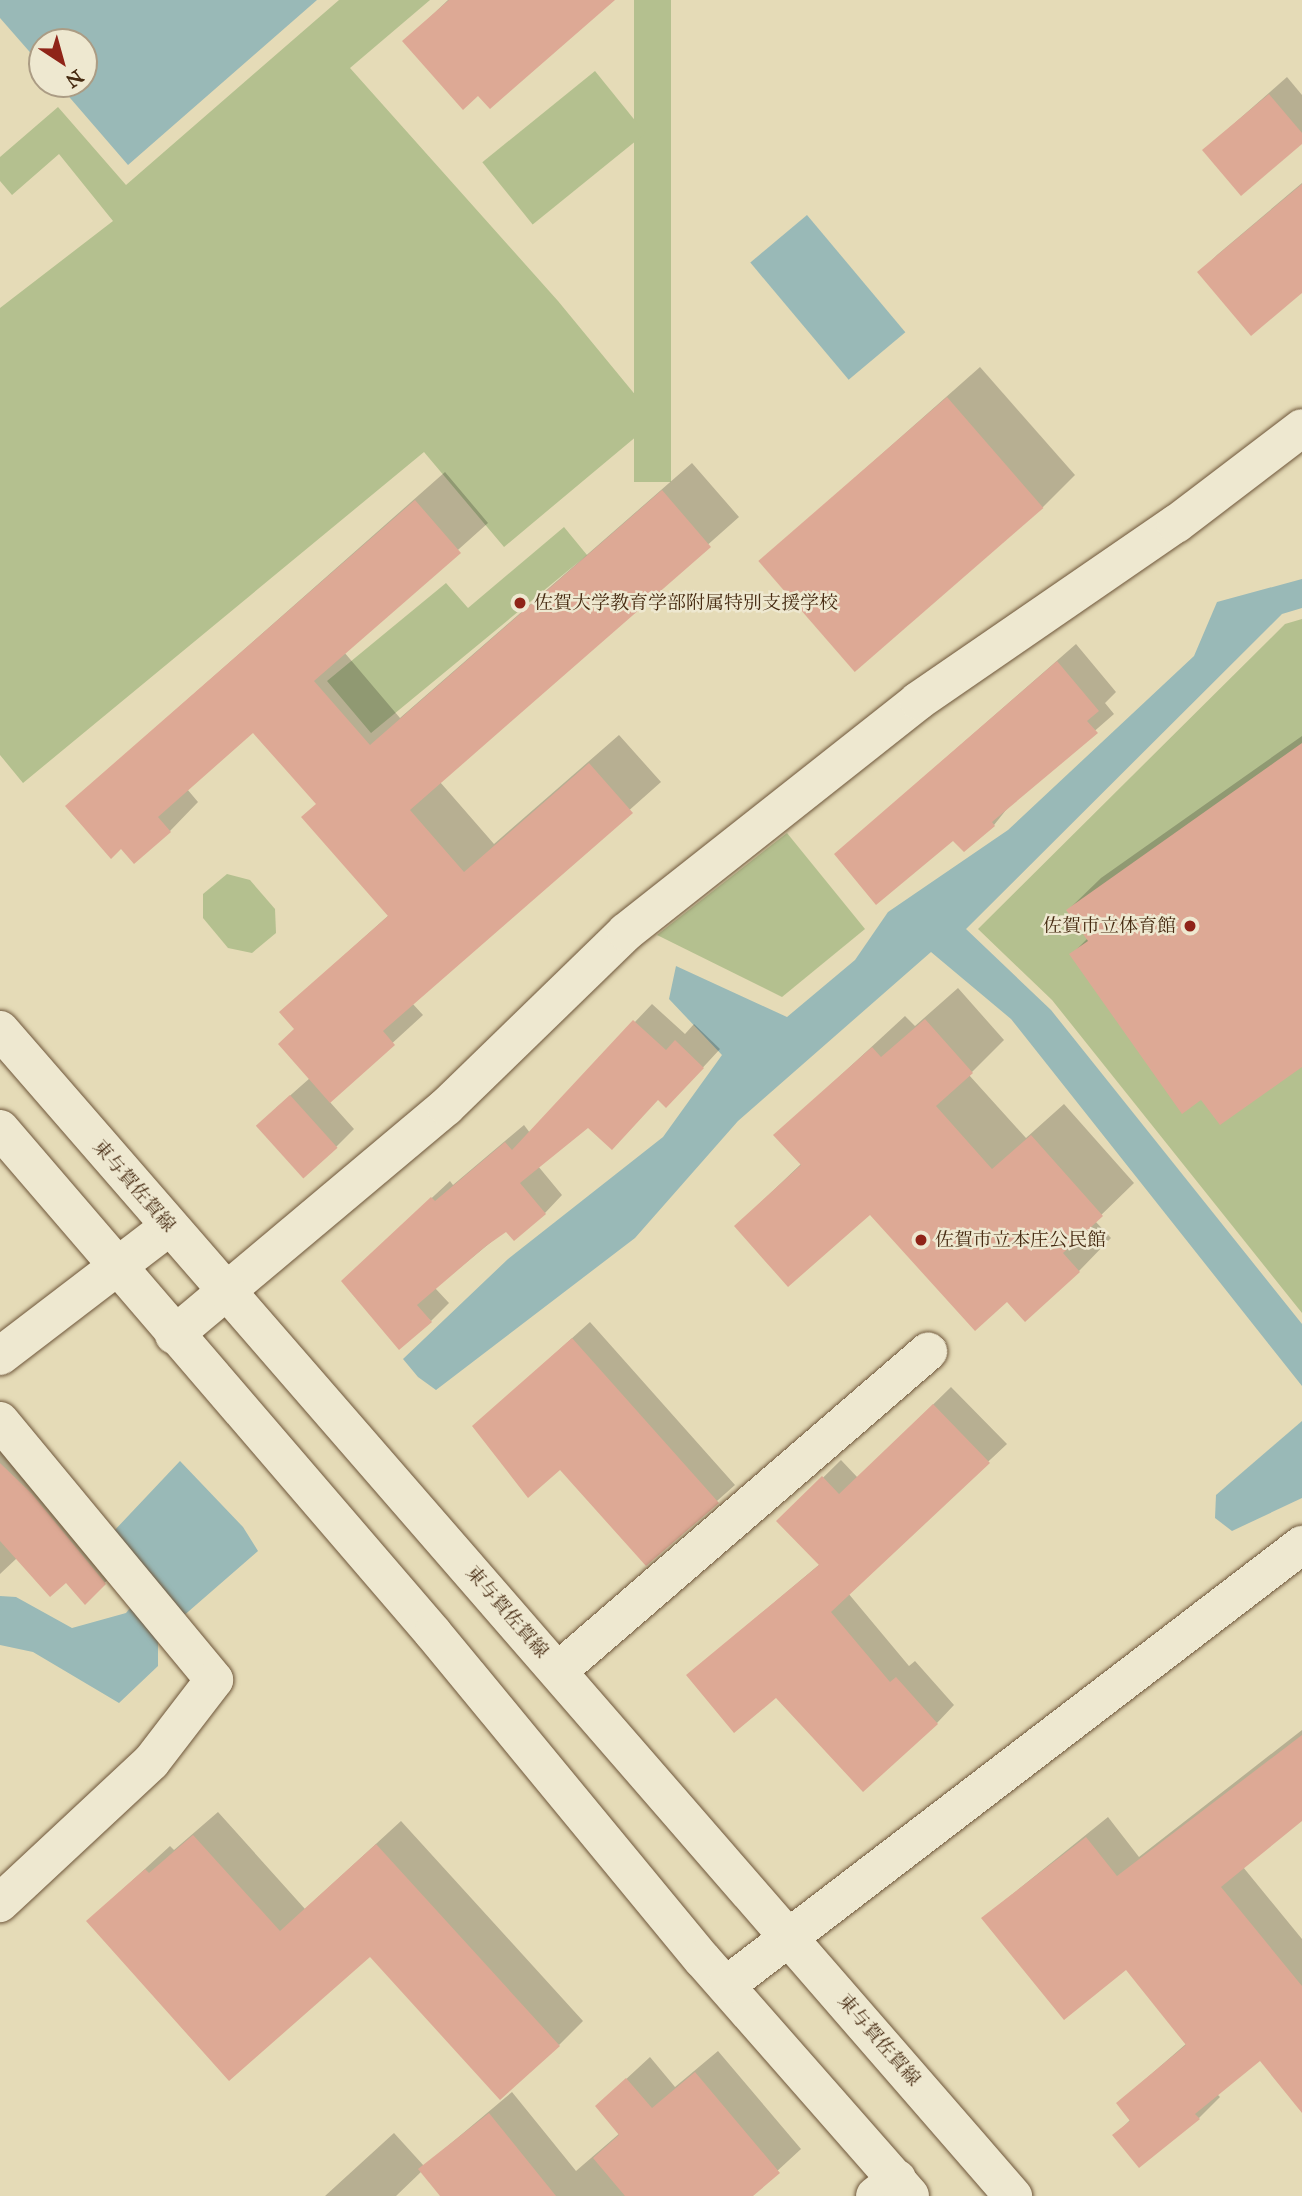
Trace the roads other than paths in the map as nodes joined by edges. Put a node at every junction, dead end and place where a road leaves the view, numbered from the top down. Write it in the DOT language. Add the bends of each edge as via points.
graph roads {
  1 [pos="1302,428"];
  2 [pos="0,1030"];
  3 [pos="0,1129"];
  4 [pos="169,1227"];
  5 [pos="116,1267"];
  6 [pos="227,1293"];
  7 [pos="174,1335"];
  8 [pos="928,1352"];
  9 [pos="0,1356"];
  10 [pos="0,1421"];
  11 [pos="1302,1545"];
  12 [pos="558,1671"];
  13 [pos="0,1903"];
  14 [pos="789,1937"];
  15 [pos="728,1984"];
  16 [pos="894,2191"];
  17 [pos="1013,2196"];
  1 -- 6 [label="street" via="1176,524 918,701 626,932 446,1107"];
  2 -- 4 [label="street, 東与賀佐賀線"];
  3 -- 5 [label="street"];
  4 -- 5 [label="street"];
  4 -- 6 [label="street, 東与賀佐賀線"];
  5 -- 7 [label="street"];
  5 -- 9 [label="street"];
  6 -- 7 [label="street"];
  6 -- 12 [label="street, 東与賀佐賀線"];
  7 -- 15 [label="street" via="433,1633"];
  8 -- 12 [label="street"];
  10 -- 13 [label="street" via="215,1680 151,1762"];
  11 -- 14 [label="street"];
  12 -- 14 [label="street, 東与賀佐賀線"];
  14 -- 15 [label="street"];
  14 -- 17 [label="street, 東与賀佐賀線"];
  15 -- 16 [label="street"];
}
